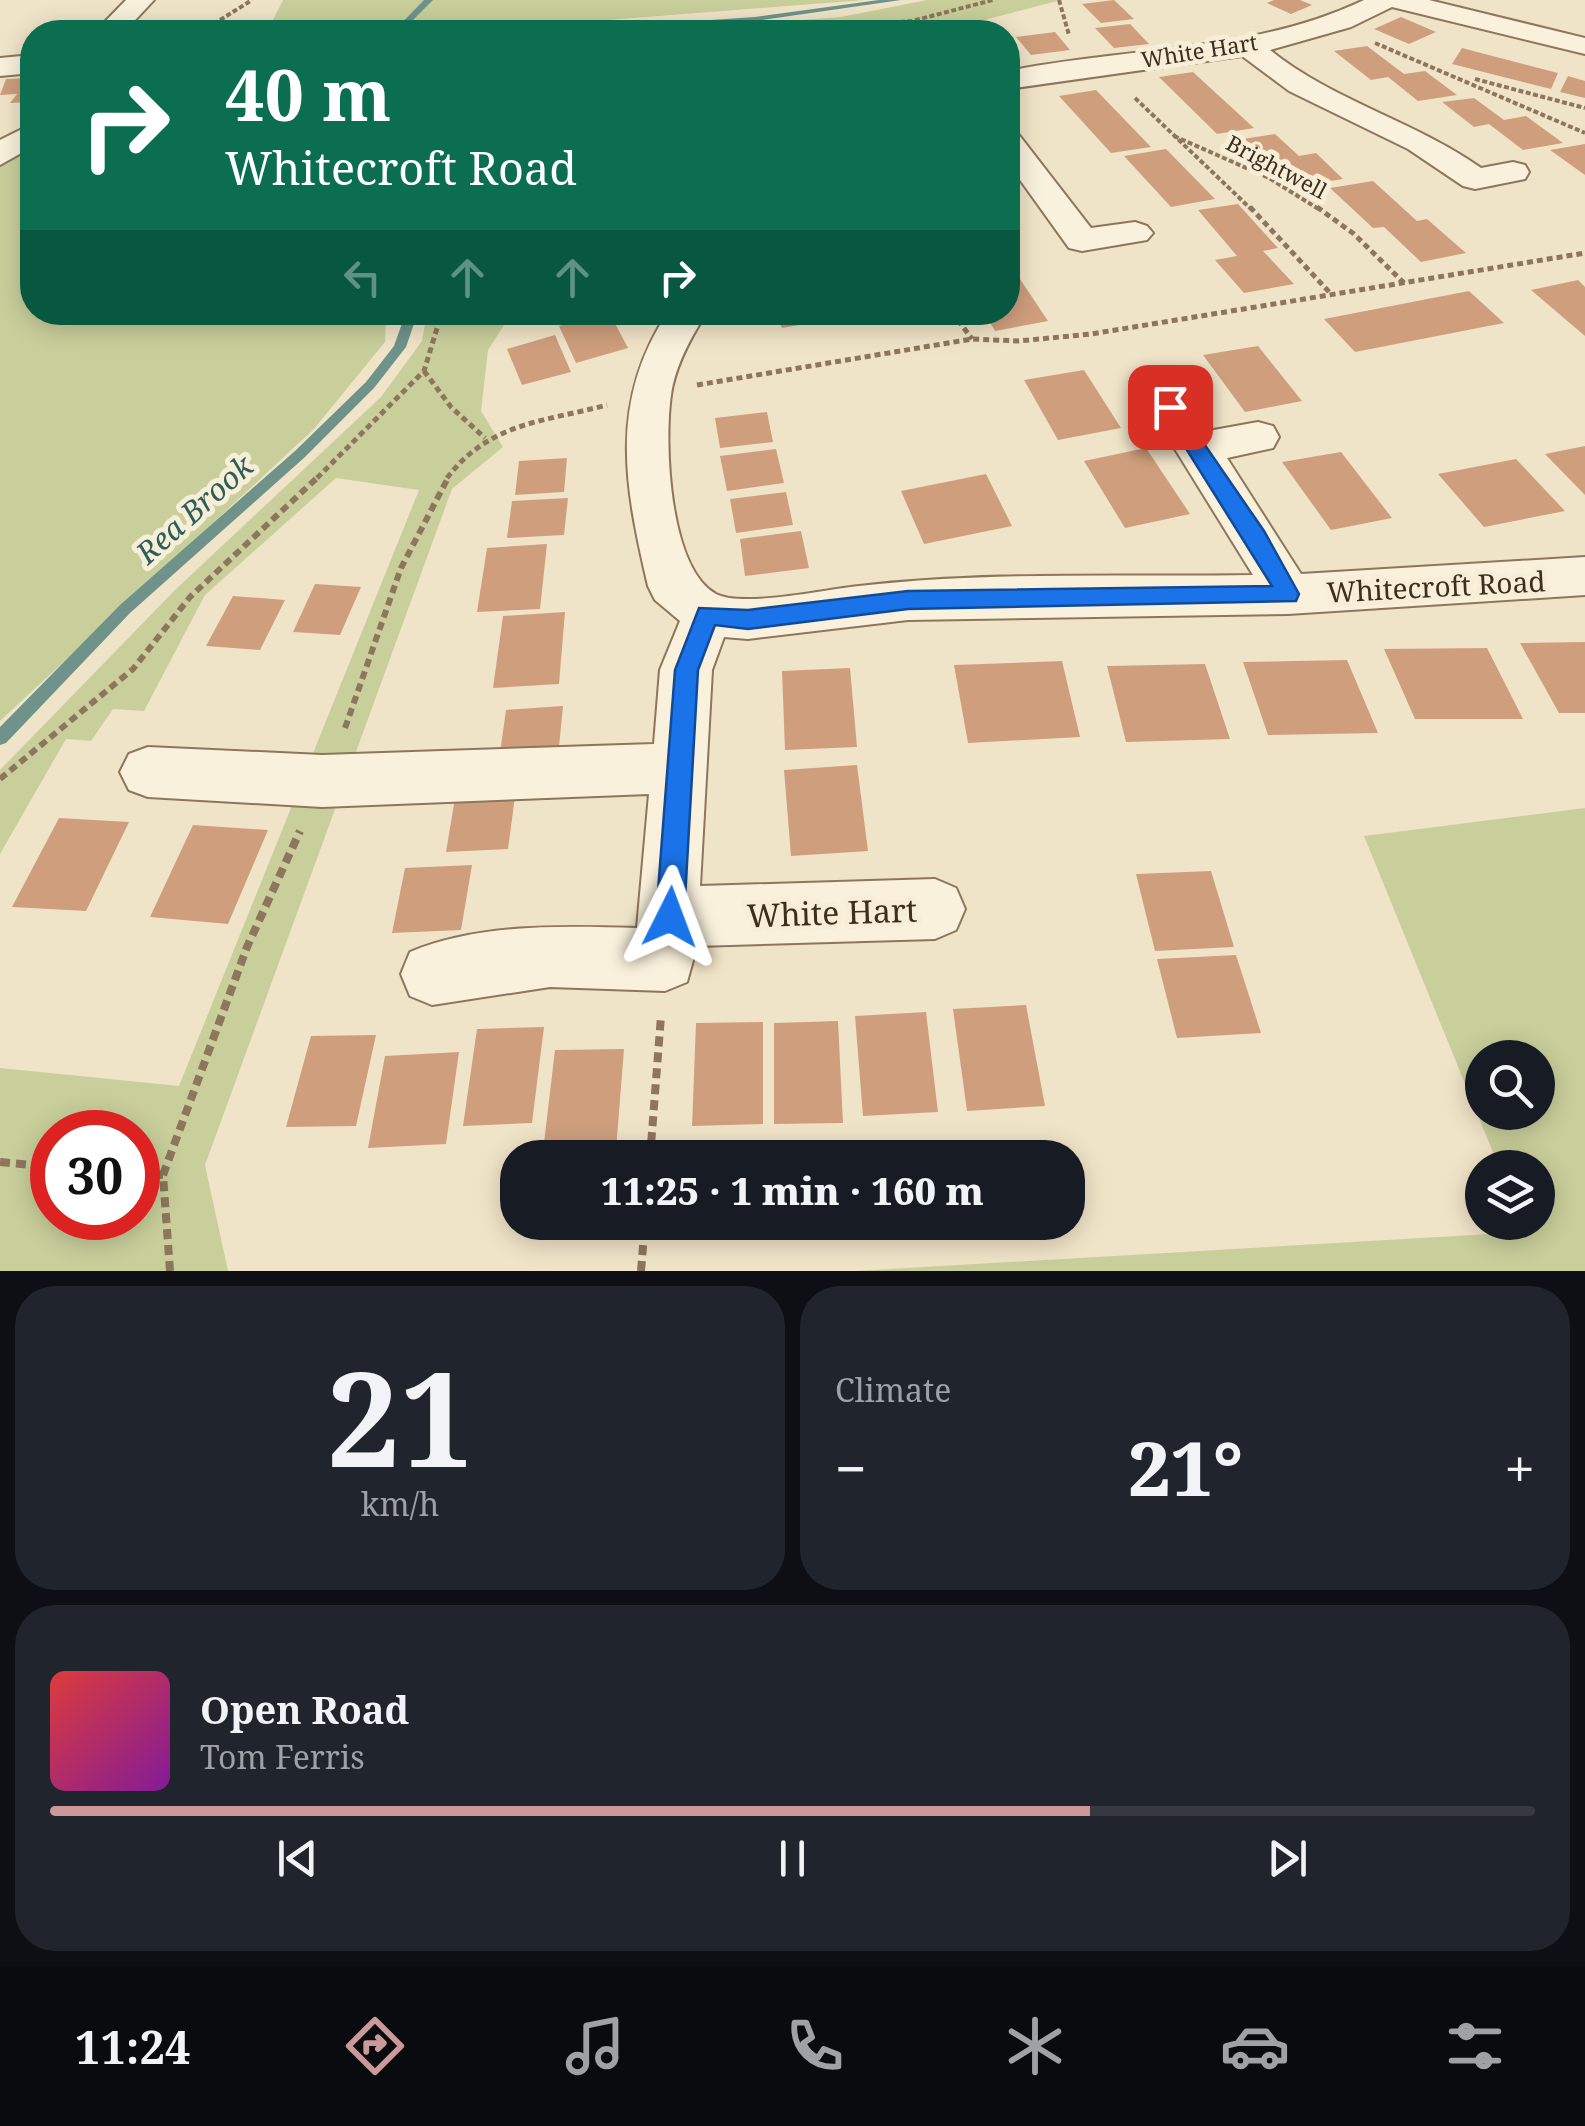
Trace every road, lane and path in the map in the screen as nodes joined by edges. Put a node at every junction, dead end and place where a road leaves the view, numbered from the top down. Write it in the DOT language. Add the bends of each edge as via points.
graph roads {
  1 [pos="141,0"];
  2 [pos="252,0"];
  3 [pos="993,0"];
  4 [pos="1385,0"];
  5 [pos="1396,0"];
  6 [pos="121,20"];
  7 [pos="220,20"];
  8 [pos="922,20"];
  9 [pos="1332,24"];
  10 [pos="1246,45"];
  11 [pos="1585,46"];
  12 [pos="1104,64"];
  13 [pos="1450,72"];
  14 [pos="1020,78"];
  15 [pos="1585,108"];
  16 [pos="1585,133"];
  17 [pos="1168,134"];
  18 [pos="1020,158"];
  19 [pos="1514,172"];
  20 [pos="1136,232"];
  21 [pos="1585,253"];
  22 [pos="1404,282"];
  23 [pos="1332,294"];
  24 [pos="438,325"];
  25 [pos="680,325"];
  26 [pos="962,325"];
  27 [pos="972,339"];
  28 [pos="424,371"];
  29 [pos="650,394"];
  30 [pos="1170,407"];
  31 [pos="1258,437"];
  32 [pos="485,438"];
  33 [pos="1198,448"];
  34 [pos="1585,576"];
  35 [pos="1288,594"];
  36 [pos="707,615"];
  37 [pos="679,768"];
  38 [pos="148,772"];
  39 [pos="0,779"];
  40 [pos="935,909"];
  41 [pos="668,938"];
  42 [pos="432,974"];
  43 [pos="651,1140"];
  44 [pos="0,1162"];
  45 [pos="30,1164"];
  46 [pos="644,1240"];
  47 [pos="641,1271"];
  1 -- 6 [label="street"];
  2 -- 7 [label="path"];
  3 -- 8 [label="path"];
  4 -- 9 [label="street, White Hart"];
  5 -- 11 [label="street"];
  9 -- 10 [label="street, White Hart"];
  9 -- 13 [label="path"];
  10 -- 12 [label="street, White Hart"];
  10 -- 19 [label="street" via="1296,84 1424,142 1475,179"];
  12 -- 14 [label="street, White Hart"];
  12 -- 17 [label="path, Brightwell"];
  13 -- 15 [label="path"];
  13 -- 16 [label="path"];
  17 -- 22 [label="path, Brightwell" via="1303,195"];
  17 -- 23 [label="path, Brightwell" via="1268,224"];
  18 -- 20 [label="street" via="1082,240"];
  21 -- 22 [label="path"];
  22 -- 23 [label="path"];
  23 -- 27 [label="path" via="1100,332"];
  24 -- 28 [label="path"];
  25 -- 29 [label="street"];
  26 -- 27 [label="path"];
  27 -- 29 [label="path"];
  28 -- 32 [label="path"];
  28 -- 39 [label="path" via="190,597 133,669"];
  29 -- 36 [label="street" via="648,491 659,545 672,586"];
  30 -- 33 [label="street, Whitecroft Road"];
  31 -- 33 [label="street"];
  33 -- 35 [label="street, Whitecroft Road"];
  34 -- 35 [label="street, Whitecroft Road"];
  35 -- 36 [label="street, Whitecroft Road" via="908,600 748,619"];
  36 -- 37 [label="street" via="686,670"];
  37 -- 38 [label="street" via="322,782"];
  37 -- 41 [label="street"];
  40 -- 41 [label="street, White Hart"];
  41 -- 42 [label="street, White Hart"];
  41 -- 43 [label="path"];
  44 -- 45 [label="path"];
  46 -- 47 [label="path"];
}
